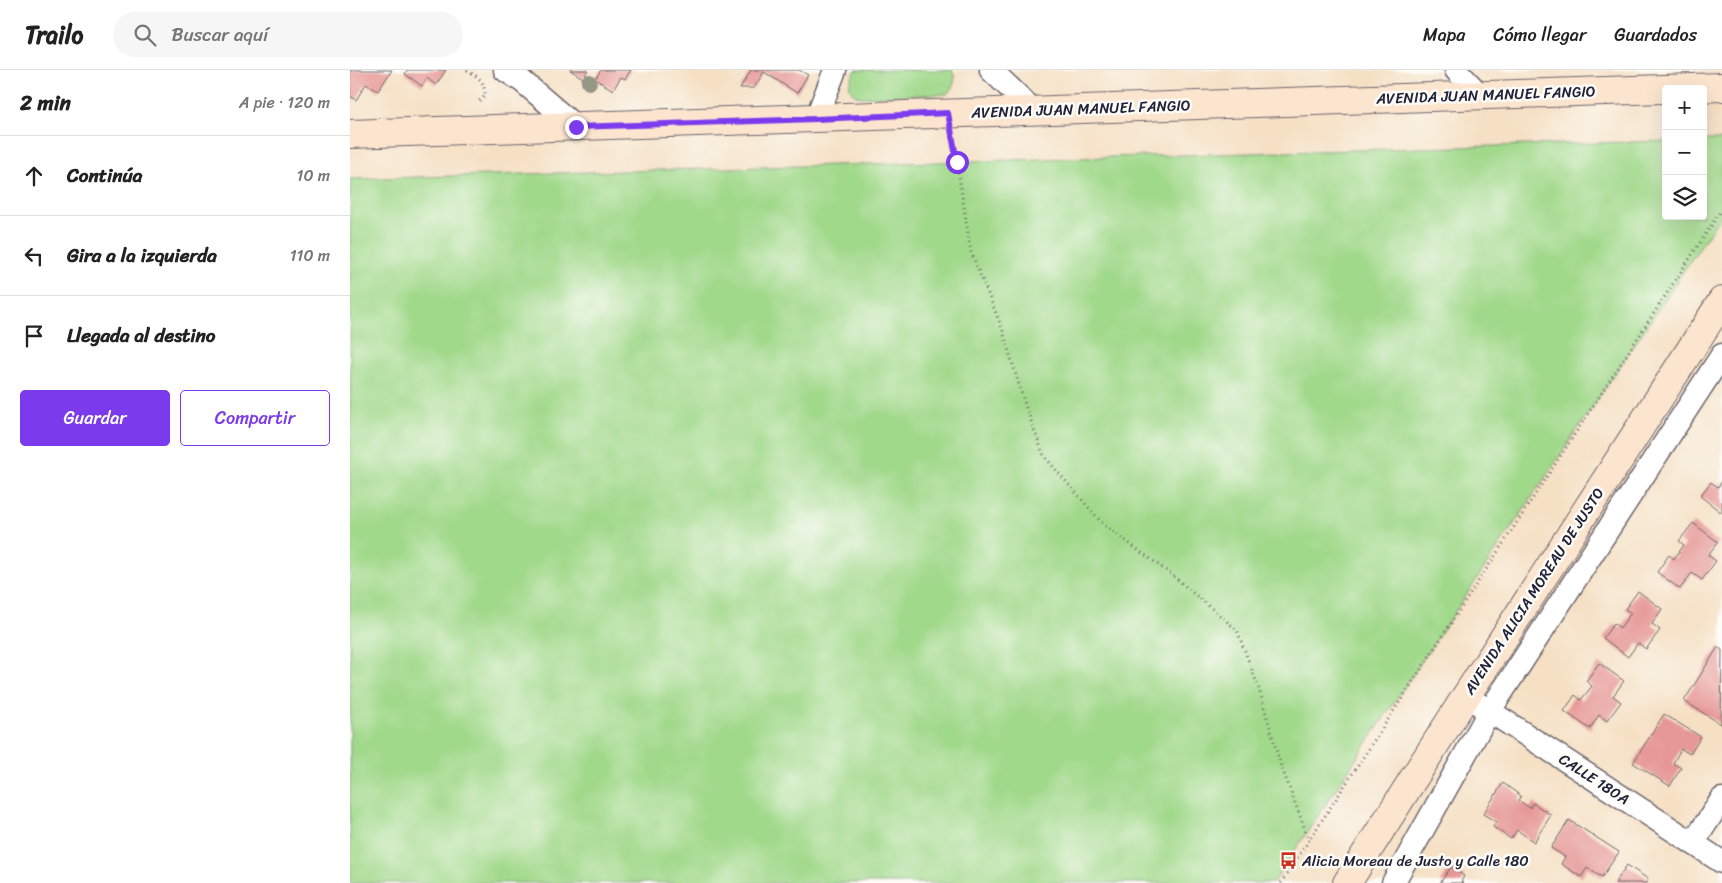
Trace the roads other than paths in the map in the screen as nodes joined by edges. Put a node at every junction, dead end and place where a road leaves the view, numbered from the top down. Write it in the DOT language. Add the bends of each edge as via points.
graph roads {
  1 [pos="505,70"];
  2 [pos="835,70"];
  3 [pos="990,70"];
  4 [pos="1456,70"];
  5 [pos="1722,87"];
  6 [pos="1479,94"];
  7 [pos="1034,111"];
  8 [pos="816,119"];
  9 [pos="576,127"];
  10 [pos="350,134"];
  11 [pos="1722,301"];
  12 [pos="1722,356"];
  13 [pos="1466,696"];
  14 [pos="1489,712"];
  15 [pos="1722,799"];
  16 [pos="1693,843"];
  17 [pos="1722,862"];
  18 [pos="1347,883"];
  19 [pos="1393,883"];
  1 -- 9 [label="street"];
  2 -- 8 [label="street"];
  3 -- 7 [label="street"];
  4 -- 6 [label="street"];
  5 -- 6 [label="main road, AVENIDA JUAN MANUEL FANGIO"];
  6 -- 7 [label="main road, AVENIDA JUAN MANUEL FANGIO"];
  7 -- 8 [label="main road, AVENIDA JUAN MANUEL FANGIO"];
  8 -- 9 [label="main road, AVENIDA JUAN MANUEL FANGIO"];
  9 -- 10 [label="main road, AVENIDA JUAN MANUEL FANGIO"];
  11 -- 13 [label="main road, AVENIDA ALICIA MOREAU DE JUSTO"];
  12 -- 14 [label="street"];
  13 -- 14 [label="street, CALLE 180A"];
  13 -- 18 [label="main road, AVENIDA ALICIA MOREAU DE JUSTO"];
  14 -- 16 [label="street, CALLE 180A"];
  14 -- 19 [label="street"];
  15 -- 16 [label="street"];
  16 -- 17 [label="street, CALLE 180A"];
}
